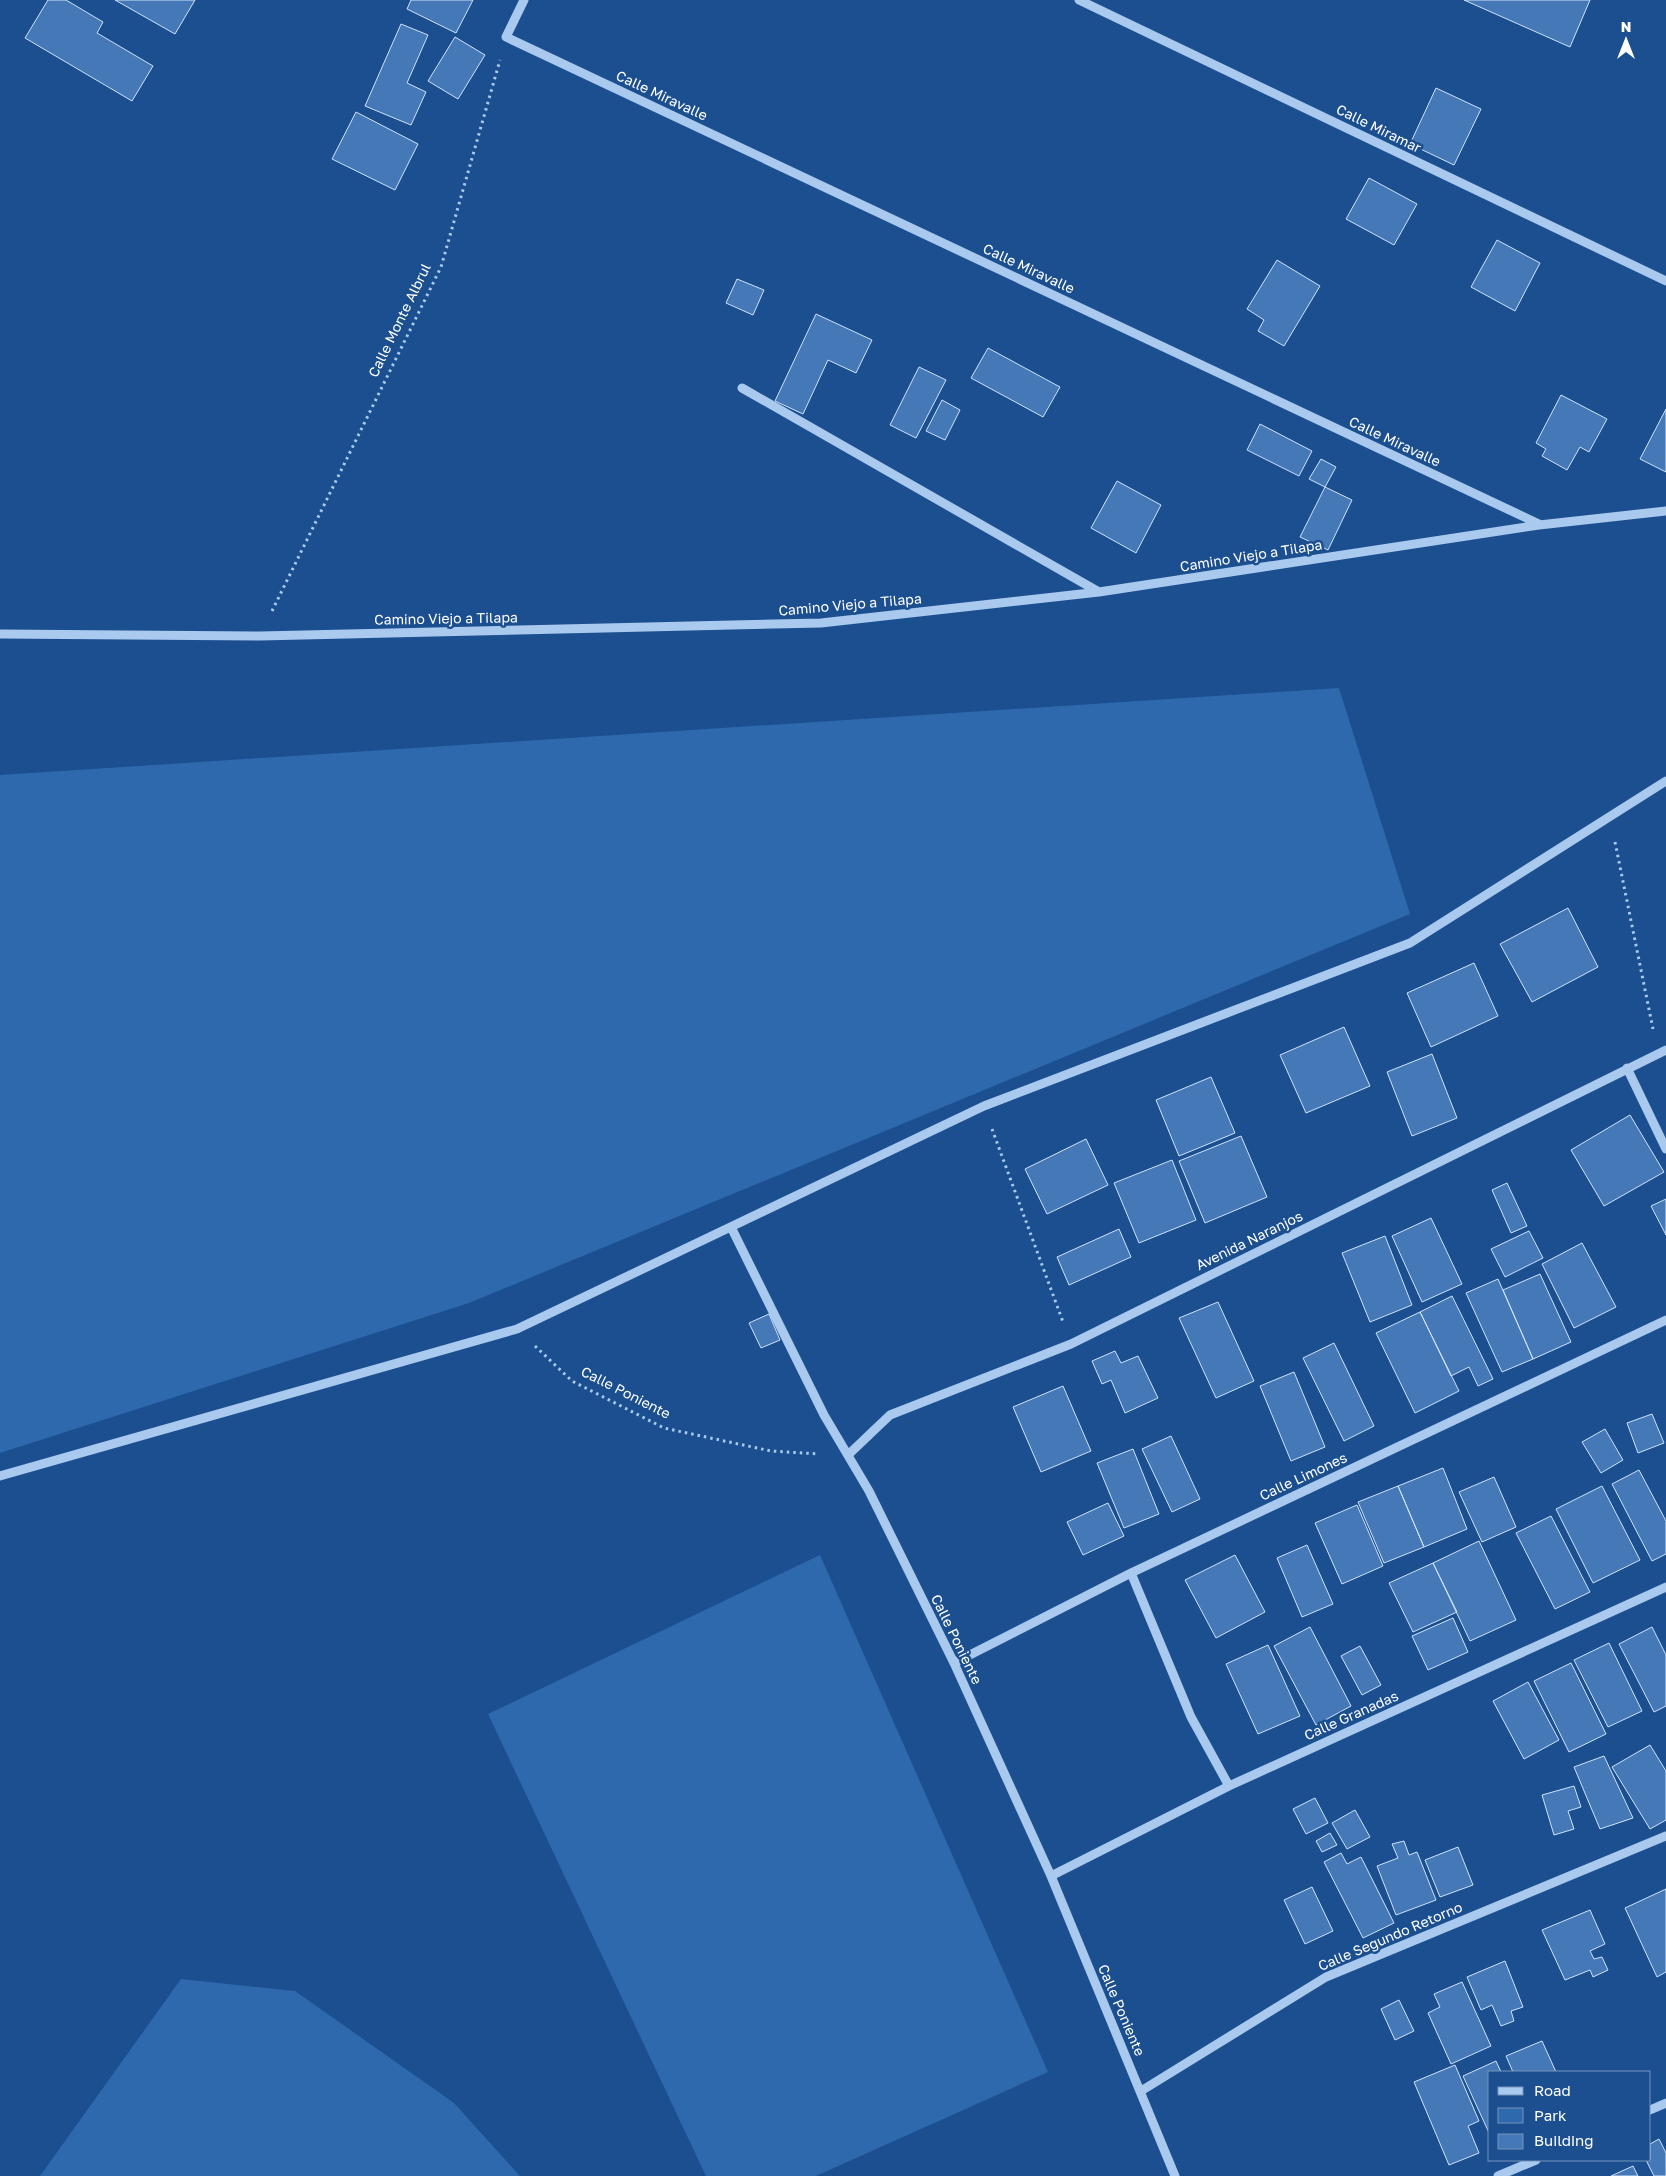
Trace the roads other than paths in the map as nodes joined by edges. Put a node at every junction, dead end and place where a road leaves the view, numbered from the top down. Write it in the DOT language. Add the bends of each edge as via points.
graph roads {
  1 [pos="524,0"];
  2 [pos="1079,0"];
  3 [pos="1666,281"];
  4 [pos="742,388"];
  5 [pos="1666,511"];
  6 [pos="1539,525"];
  7 [pos="1099,592"];
  8 [pos="0,634"];
  9 [pos="1666,781"];
  10 [pos="1666,1050"];
  11 [pos="1627,1068"];
  12 [pos="1666,1149"];
  13 [pos="731,1227"];
  14 [pos="1666,1320"];
  15 [pos="848,1455"];
  16 [pos="0,1476"];
  17 [pos="1131,1573"];
  18 [pos="1666,1587"];
  19 [pos="954,1663"];
  20 [pos="1229,1786"];
  21 [pos="1666,1836"];
  22 [pos="1051,1876"];
  23 [pos="1141,2091"];
  24 [pos="1666,2103"];
  25 [pos="1651,2110"];
  26 [pos="1534,2161"];
  27 [pos="1175,2176"];
  28 [pos="1498,2176"];
  1 -- 6 [label="street, Calle Miravalle" via="506,37"];
  2 -- 3 [label="street, Calle Miramar"];
  4 -- 7 [label="street"];
  5 -- 6 [label="street, Camino Viejo a Tilapa"];
  6 -- 7 [label="street, Camino Viejo a Tilapa"];
  7 -- 8 [label="street, Camino Viejo a Tilapa" via="821,623 260,636"];
  9 -- 13 [label="street" via="1410,943 984,1106"];
  10 -- 11 [label="street, Avenida Naranjos"];
  11 -- 12 [label="street"];
  11 -- 15 [label="street, Avenida Naranjos" via="1071,1344 890,1415"];
  13 -- 15 [label="street" via="824,1415"];
  13 -- 16 [label="street" via="517,1329"];
  14 -- 17 [label="street, Calle Limones"];
  15 -- 19 [label="street, Calle Poniente" via="870,1490"];
  17 -- 19 [label="street, Calle Limones"];
  17 -- 20 [label="street" via="1191,1717"];
  18 -- 20 [label="street, Calle Granadas"];
  19 -- 22 [label="street, Calle Poniente"];
  20 -- 22 [label="street, Calle Granadas"];
  21 -- 23 [label="street, Calle Segundo Retorno" via="1326,1977"];
  22 -- 23 [label="street, Calle Poniente"];
  23 -- 27 [label="street, Calle Poniente"];
  24 -- 25 [label="street"];
  26 -- 28 [label="street"];
}
